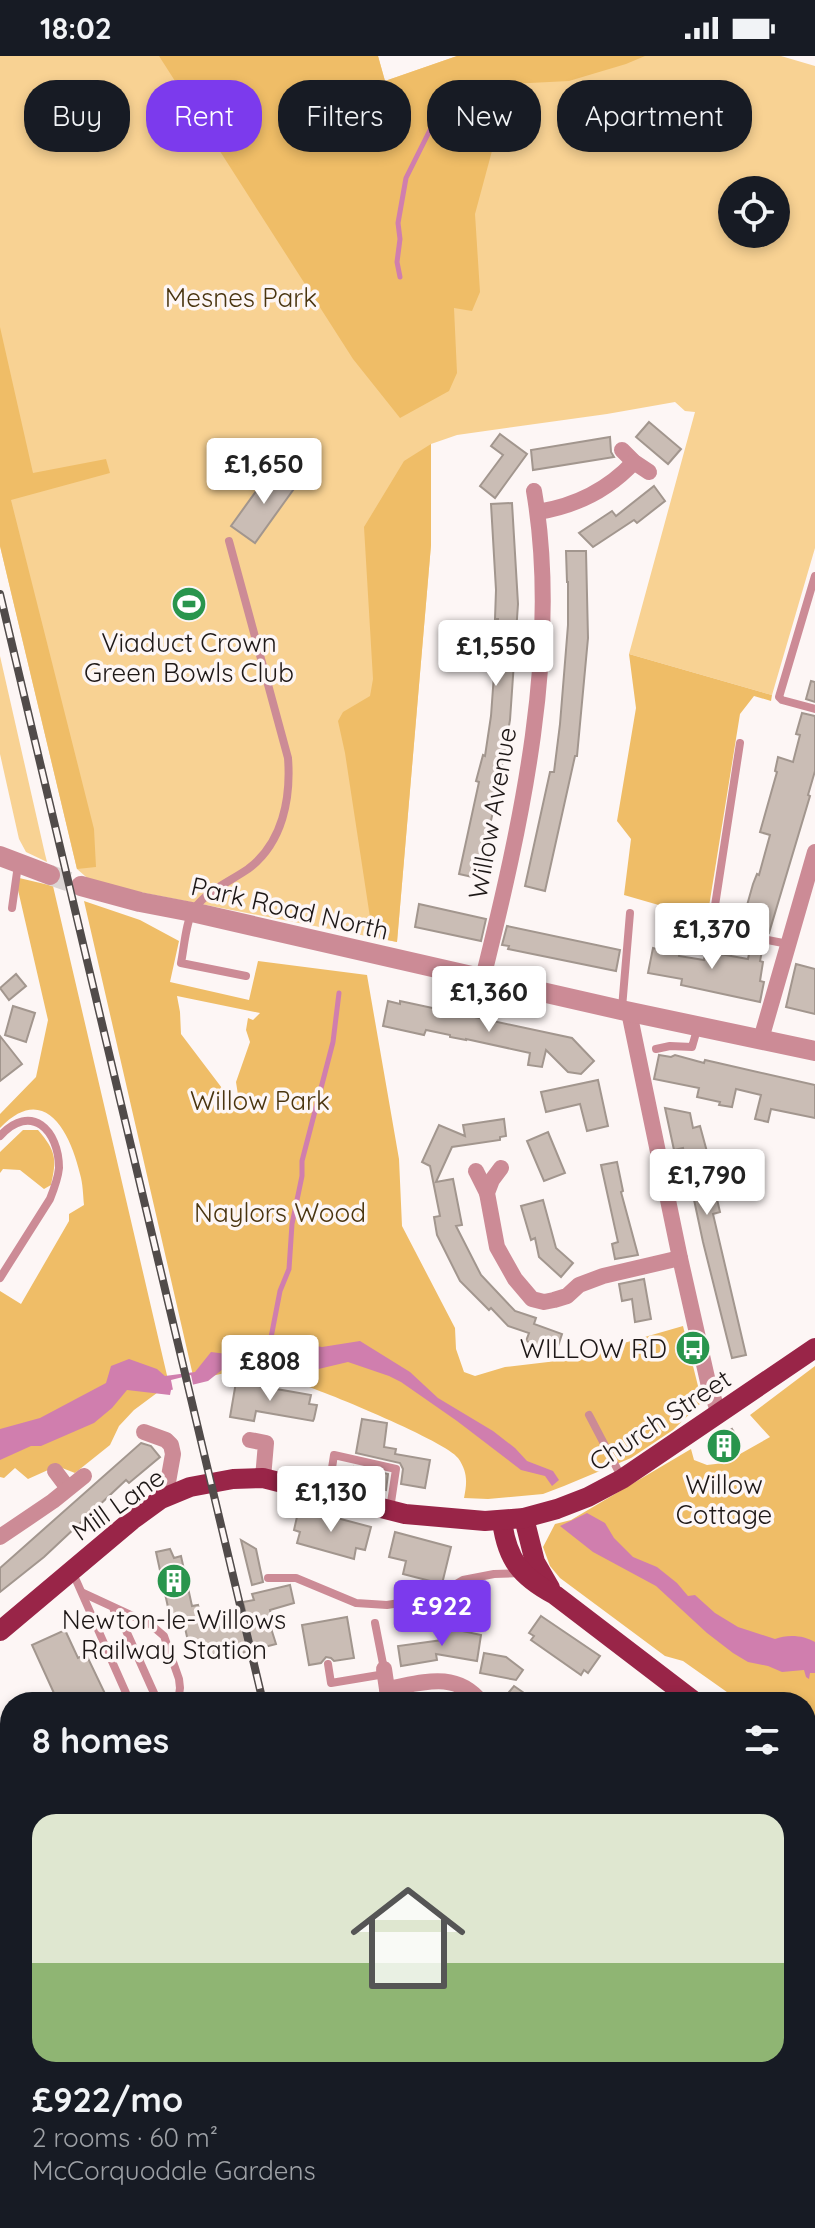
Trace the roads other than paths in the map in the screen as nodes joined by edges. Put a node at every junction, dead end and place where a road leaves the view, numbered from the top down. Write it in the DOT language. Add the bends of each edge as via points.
graph roads {
  1 [pos="649,472"];
  2 [pos="534,491"];
  3 [pos="538,512"];
  4 [pos="229,541"];
  5 [pos="815,576"];
  6 [pos="815,709"];
  7 [pos="740,743"];
  8 [pos="815,852"];
  9 [pos="9,859"];
  10 [pos="50,875"];
  11 [pos="81,886"];
  12 [pos="12,908"];
  13 [pos="192,912"];
  14 [pos="630,913"];
  15 [pos="788,944"];
  16 [pos="246,976"];
  17 [pos="483,978"];
  18 [pos="625,1011"];
  19 [pos="698,1025"];
  20 [pos="761,1039"];
  21 [pos="656,1049"];
  22 [pos="815,1051"];
  23 [pos="0,1136"];
  24 [pos="501,1168"];
  25 [pos="476,1171"];
  26 [pos="487,1193"];
  27 [pos="680,1258"];
  28 [pos="0,1278"];
  29 [pos="815,1348"];
  30 [pos="719,1414"];
  31 [pos="589,1415"];
  32 [pos="144,1432"];
  33 [pos="189,1440"];
  34 [pos="266,1442"];
  35 [pos="173,1451"];
  36 [pos="55,1471"];
  37 [pos="84,1476"];
  38 [pos="263,1478"];
  39 [pos="622,1479"];
  40 [pos="67,1487"];
  41 [pos="328,1494"];
  42 [pos="171,1495"];
  43 [pos="390,1511"];
  44 [pos="524,1518"];
  45 [pos="502,1521"];
  46 [pos="0,1537"];
  47 [pos="72,1570"];
  48 [pos="522,1573"];
  49 [pos="268,1578"];
  50 [pos="83,1593"];
  51 [pos="555,1595"];
  52 [pos="111,1607"];
  53 [pos="375,1623"];
  54 [pos="0,1631"];
  55 [pos="328,1664"];
  56 [pos="386,1684"];
  57 [pos="126,1692"];
  58 [pos="154,1692"];
  59 [pos="178,1692"];
  60 [pos="472,1692"];
  61 [pos="682,1692"];
  1 -- 3 [label="street" via="628,456 622,475 579,502"];
  2 -- 3 [label="street, Willow Avenue"];
  3 -- 17 [label="street, Willow Avenue" via="543,606 537,694 524,793"];
  4 -- 13 [label="lane" via="288,758 289,792 281,825 262,855 211,891"];
  5 -- 6 [label="lane" via="779,697"];
  7 -- 15 [label="lane" via="712,925"];
  8 -- 15 [label="street"];
  9 -- 10 [label="street"];
  9 -- 12 [label="lane"];
  11 -- 13 [label="street, Park Road North"];
  13 -- 16 [label="lane" via="181,963"];
  13 -- 17 [label="street, Park Road North"];
  14 -- 18 [label="lane"];
  15 -- 20 [label="street"];
  17 -- 18 [label="street, Park Road North"];
  18 -- 19 [label="street, Park Road North"];
  18 -- 27 [label="street"];
  19 -- 20 [label="street, Park Road North"];
  19 -- 21 [label="lane" via="692,1047"];
  20 -- 22 [label="street, Park Road North"];
  23 -- 28 [label="lane" via="27,1121 45,1126 59,1170 50,1199"];
  24 -- 26 [label="street"];
  25 -- 26 [label="street"];
  26 -- 27 [label="street" via="497,1247 532,1299 554,1300 603,1276"];
  27 -- 30 [label="street"];
  29 -- 30 [label="main road, Church Street"];
  30 -- 39 [label="main road, Church Street"];
  31 -- 39 [label="lane"];
  32 -- 35 [label="street" via="166,1440"];
  33 -- 35 [label="street"];
  34 -- 38 [label="street"];
  35 -- 42 [label="street"];
  36 -- 40 [label="street"];
  37 -- 40 [label="street"];
  38 -- 41 [label="main road, Mill Lane"];
  38 -- 42 [label="main road, Mill Lane" via="233,1479"];
  39 -- 44 [label="main road, Church Street" via="588,1497"];
  40 -- 46 [label="street"];
  41 -- 43 [label="main road, Mill Lane"];
  41 -- 43 [label="lane" via="334,1455 396,1469"];
  42 -- 47 [label="main road, Mill Lane"];
  43 -- 45 [label="main road, Mill Lane"];
  44 -- 45 [label="main road, Mill Lane"];
  44 -- 51 [label="main road" via="535,1562"];
  45 -- 48 [label="main road"];
  47 -- 50 [label="lane"];
  47 -- 54 [label="main road, Mill Lane"];
  48 -- 49 [label="lane" via="463,1580 441,1593 387,1605 356,1603 296,1578"];
  48 -- 51 [label="main road"];
  50 -- 52 [label="lane"];
  50 -- 57 [label="lane"];
  51 -- 61 [label="main road"];
  52 -- 58 [label="lane"];
  52 -- 59 [label="lane" via="164,1636"];
  53 -- 56 [label="lane"];
  55 -- 56 [label="lane" via="331,1683"];
  56 -- 60 [label="street" via="449,1682"];
}
